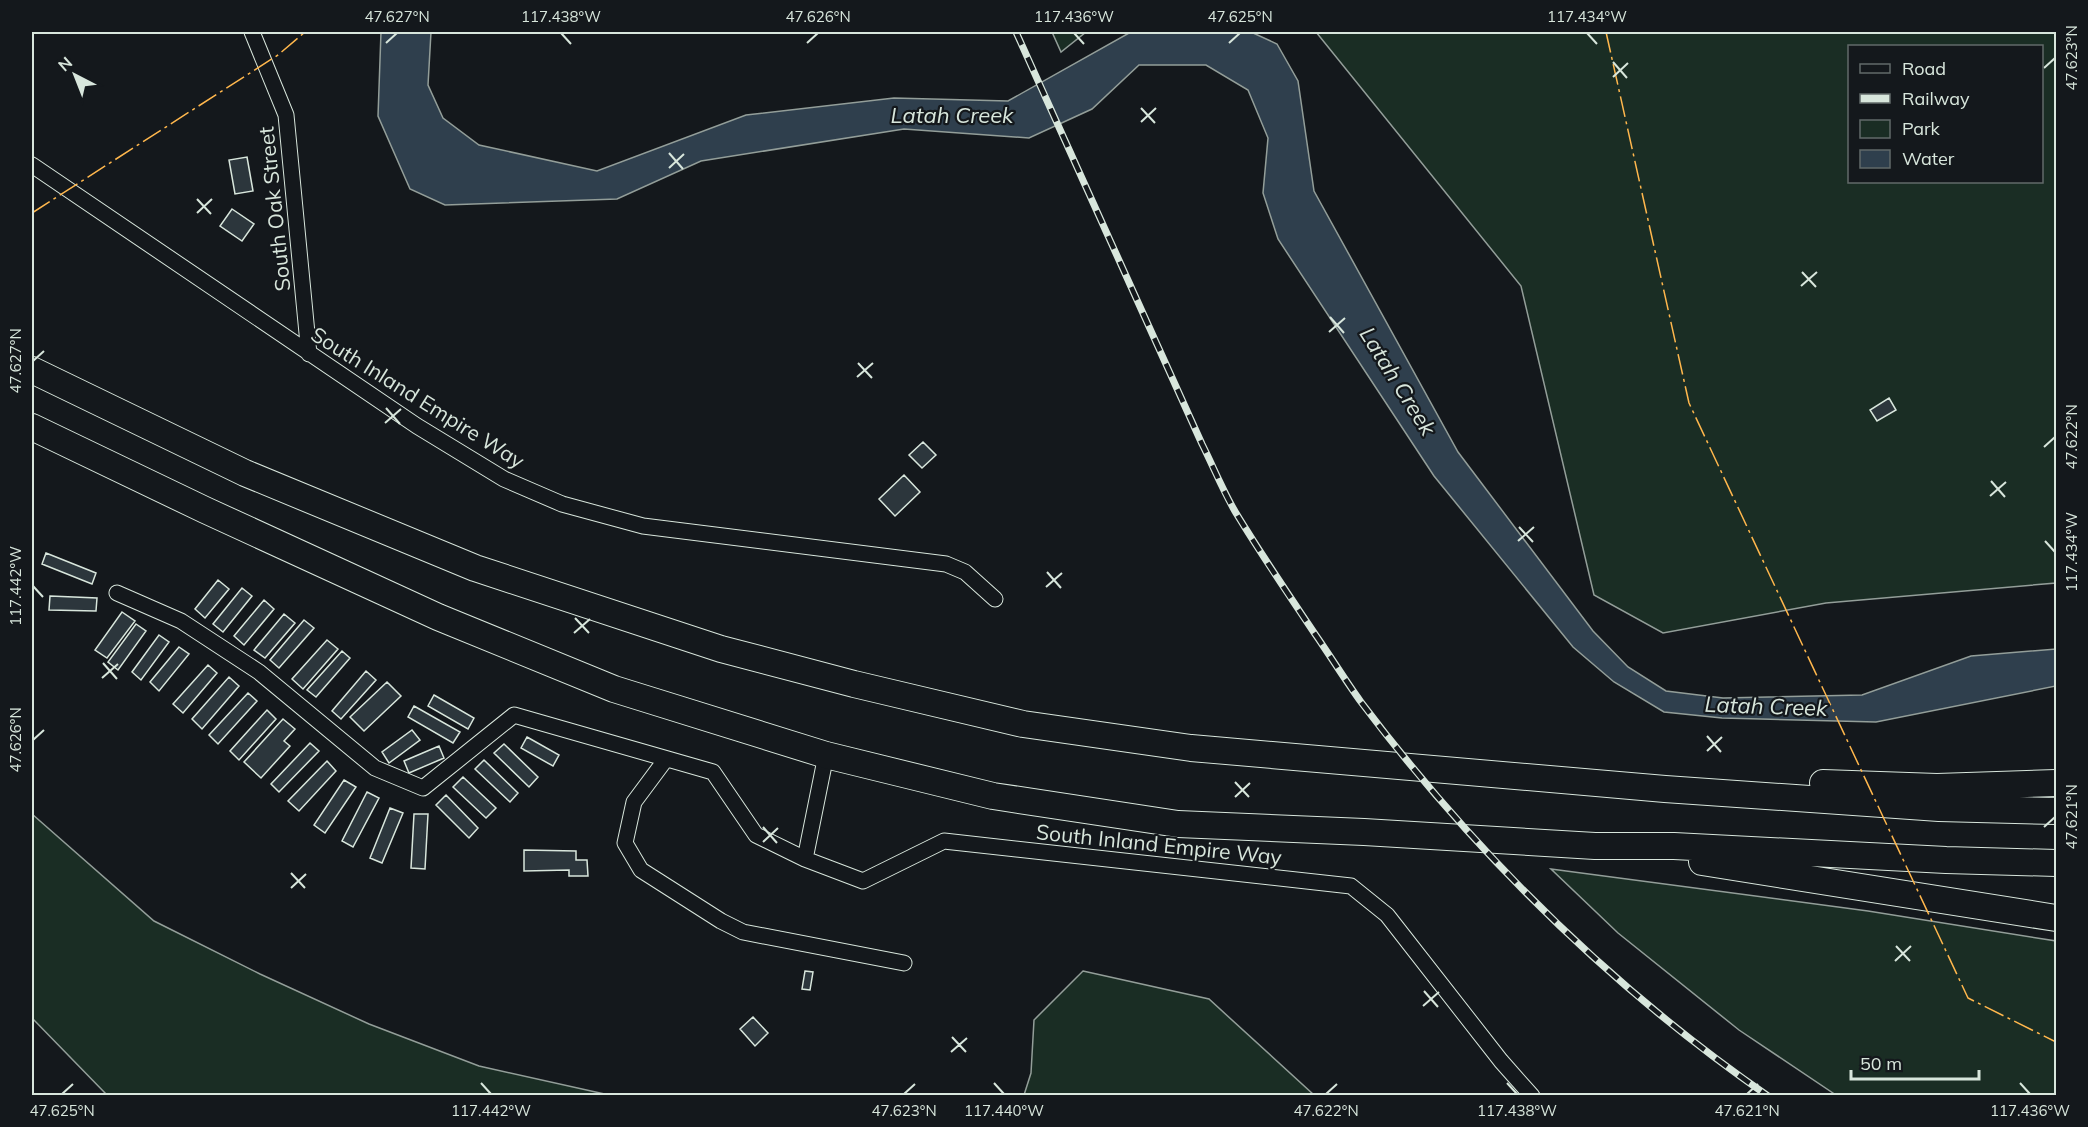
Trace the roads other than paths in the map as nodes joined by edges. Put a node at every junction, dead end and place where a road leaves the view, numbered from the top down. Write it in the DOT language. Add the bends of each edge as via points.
graph roads {
  1 [pos="252,32"];
  2 [pos="32,165"];
  3 [pos="309,354"];
  4 [pos="32,370"];
  5 [pos="32,427"];
  6 [pos="117,593"];
  7 [pos="995,599"];
  8 [pos="826,755"];
  9 [pos="666,759"];
  10 [pos="2056,783"];
  11 [pos="1606,784"];
  12 [pos="2056,811"];
  13 [pos="1595,846"];
  14 [pos="805,859"];
  15 [pos="2056,862"];
  16 [pos="2056,918"];
  17 [pos="904,963"];
  18 [pos="1532,1095"];
  1 -- 3 [label="street, South Oak Street" via="286,115"];
  2 -- 3 [label="street, South Inland Empire Way"];
  3 -- 7 [label="street, South Inland Empire Way" via="504,479 562,504 643,526 946,564 965,572"];
  4 -- 11 [label="highway" via="245,473 475,568 721,649 1023,724 1191,748"];
  5 -- 8 [label="highway" via="438,617 614,690"];
  6 -- 9 [label="street, South Inland Empire Way" via="181,621 259,672 375,768 423,789 514,716"];
  8 -- 13 [label="highway" via="993,796 1178,824"];
  8 -- 14 [label="street"];
  9 -- 14 [label="street, South Inland Empire Way" via="713,772 756,835"];
  9 -- 17 [label="street" via="634,802 625,843 642,870 743,932"];
  10 -- 11 [label="highway" via="1937,787 1721,776"];
  11 -- 12 [label="highway" via="1939,808"];
  13 -- 15 [label="highway"];
  13 -- 16 [label="highway"];
  14 -- 18 [label="street, South Inland Empire Way" via="863,881 944,841 1351,886 1387,915"];
}
